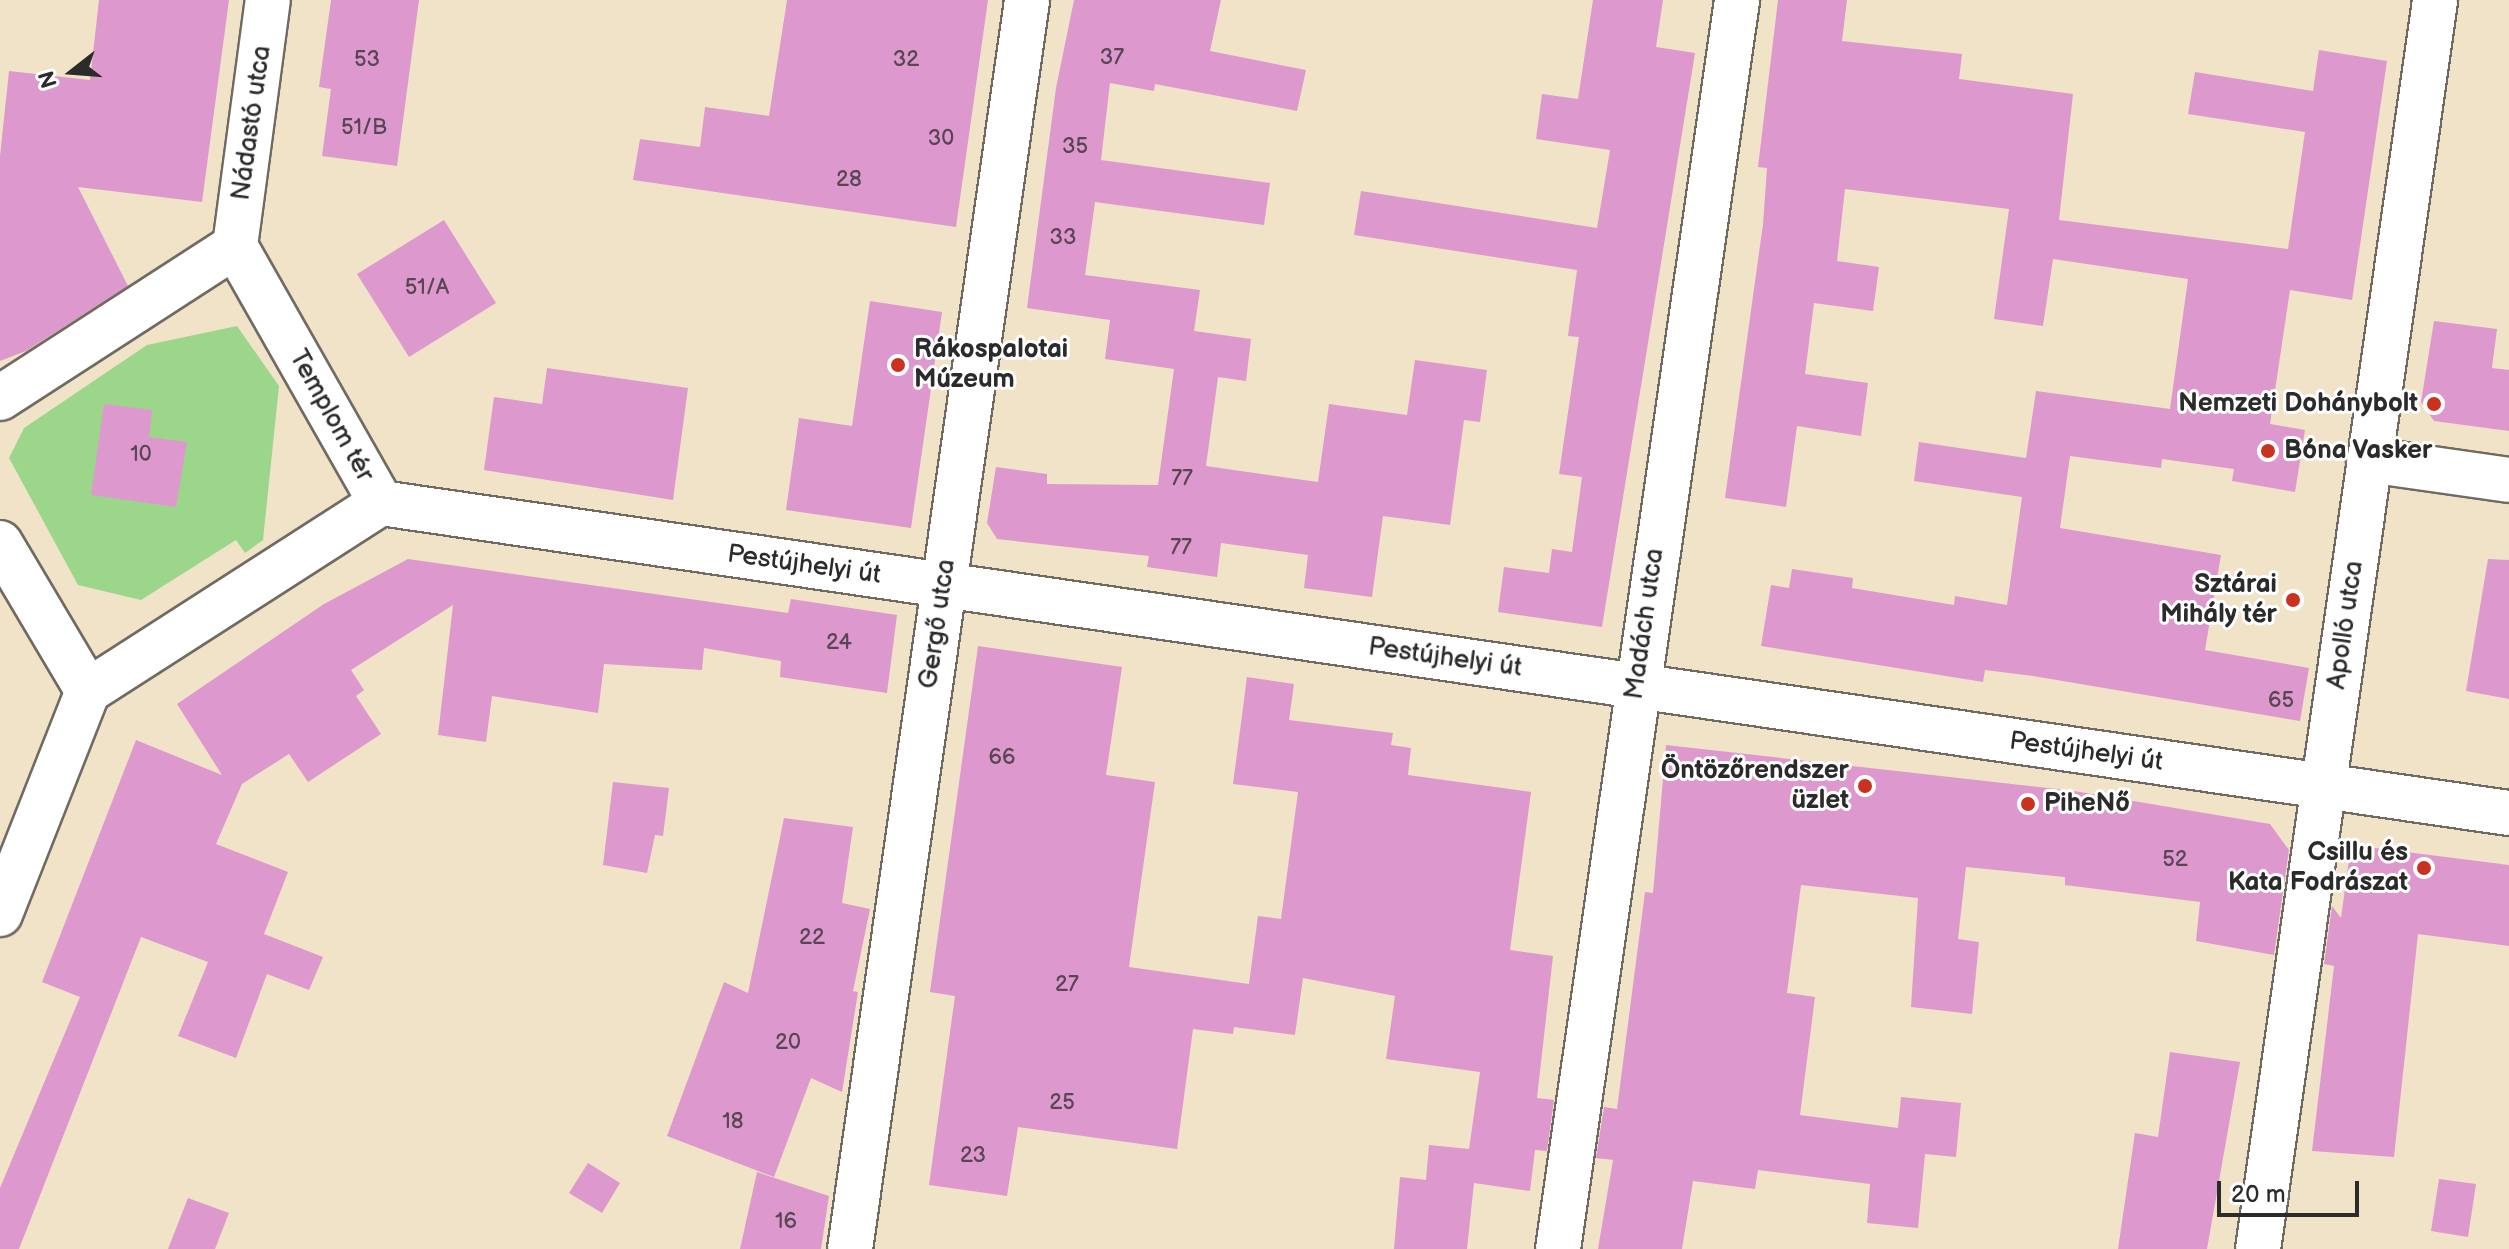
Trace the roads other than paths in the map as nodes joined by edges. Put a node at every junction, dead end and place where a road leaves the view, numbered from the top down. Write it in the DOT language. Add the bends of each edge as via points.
graph roads {
  1 [pos="268,0"];
  2 [pos="1027,0"];
  3 [pos="1737,0"];
  4 [pos="2435,0"];
  5 [pos="235,246"];
  6 [pos="0,398"];
  7 [pos="2369,460"];
  8 [pos="2509,480"];
  9 [pos="381,503"];
  10 [pos="0,543"];
  11 [pos="944,585"];
  12 [pos="1635,686"];
  13 [pos="88,691"];
  14 [pos="2324,787"];
  15 [pos="2509,813"];
  16 [pos="0,914"];
  17 [pos="850,1249"];
  18 [pos="1558,1249"];
  19 [pos="2258,1249"];
  1 -- 5 [label="street, Nádastó utca"];
  2 -- 11 [label="street, Gergő utca"];
  3 -- 12 [label="street, Madách utca"];
  4 -- 7 [label="street, Apolló utca"];
  5 -- 6 [label="street"];
  5 -- 9 [label="street, Templom tér"];
  7 -- 8 [label="street"];
  7 -- 14 [label="street, Apolló utca"];
  9 -- 11 [label="street, Pestújhelyi út"];
  9 -- 13 [label="street, Templom tér"];
  10 -- 13 [label="street"];
  11 -- 12 [label="street, Pestújhelyi út"];
  11 -- 17 [label="street, Gergő utca"];
  12 -- 14 [label="street, Pestújhelyi út"];
  12 -- 18 [label="street, Madách utca"];
  13 -- 16 [label="street"];
  14 -- 15 [label="street, Pestújhelyi út"];
  14 -- 19 [label="street, Apolló utca"];
}
